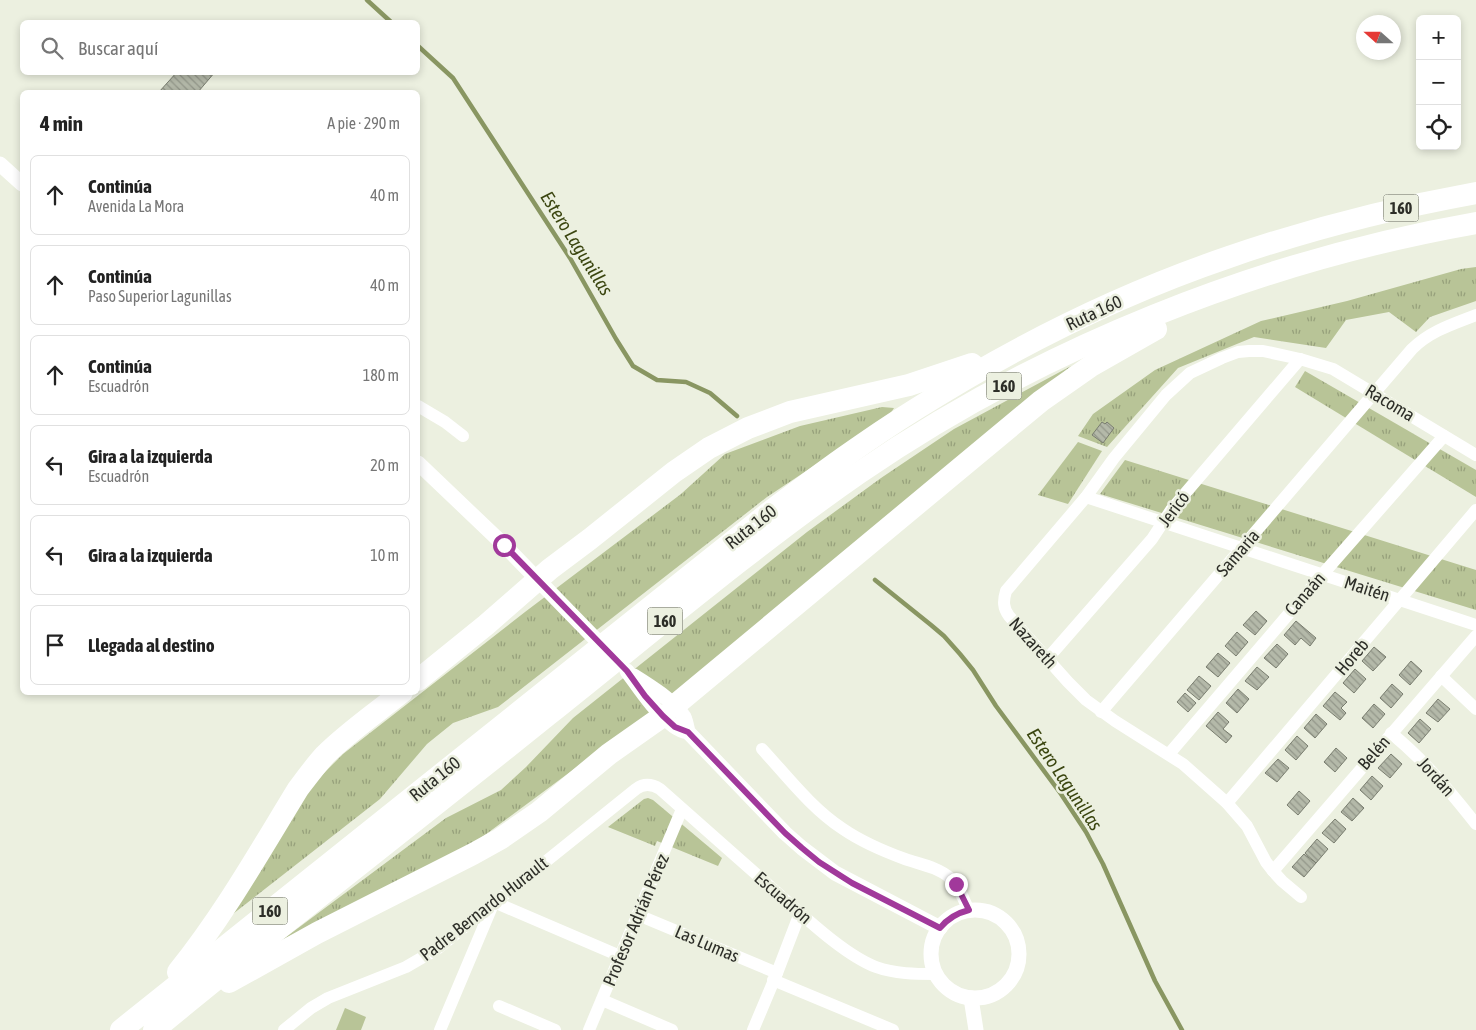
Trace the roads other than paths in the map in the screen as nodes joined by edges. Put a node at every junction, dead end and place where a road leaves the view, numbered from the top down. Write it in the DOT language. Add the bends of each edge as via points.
graph roads {
  1 [pos="0,164"];
  2 [pos="20,182"];
  3 [pos="1476,193"];
  4 [pos="1476,223"];
  5 [pos="1255,279"];
  6 [pos="1476,315"];
  7 [pos="1045,336"];
  8 [pos="1300,359"];
  9 [pos="1375,395"];
  10 [pos="420,407"];
  11 [pos="463,436"];
  12 [pos="1444,436"];
  13 [pos="1476,455"];
  14 [pos="420,465"];
  15 [pos="1086,497"];
  16 [pos="1476,510"];
  17 [pos="1163,522"];
  18 [pos="1242,548"];
  19 [pos="1322,575"];
  20 [pos="538,580"];
  21 [pos="1400,600"];
  22 [pos="1476,626"];
  23 [pos="1476,636"];
  24 [pos="1048,658"];
  25 [pos="1441,676"];
  26 [pos="420,678"];
  27 [pos="398,695"];
  28 [pos="1476,709"];
  29 [pos="669,711"];
  30 [pos="1101,712"];
  31 [pos="1391,733"];
  32 [pos="762,749"];
  33 [pos="1169,754"];
  34 [pos="648,785"];
  35 [pos="1227,803"];
  36 [pos="682,809"];
  37 [pos="1476,824"];
  38 [pos="1273,870"];
  39 [pos="1301,897"];
  40 [pos="494,902"];
  41 [pos="969,910"];
  42 [pos="800,913"];
  43 [pos="638,915"];
  44 [pos="940,928"];
  45 [pos="620,956"];
  46 [pos="936,974"];
  47 [pos="775,977"];
  48 [pos="971,998"];
  49 [pos="602,1000"];
  50 [pos="499,1006"];
  51 [pos="153,1022"];
  52 [pos="286,1029"];
  53 [pos="121,1030"];
  54 [pos="440,1030"];
  55 [pos="554,1030"];
  56 [pos="589,1030"];
  57 [pos="672,1030"];
  58 [pos="752,1030"];
  59 [pos="893,1030"];
  60 [pos="976,1030"];
  1 -- 2 [label="street"];
  3 -- 7 [label="highway, Ruta 160 / 160" via="1377,214 1237,254 1121,300"];
  4 -- 5 [label="highway, Ruta 160 / 160" via="1372,245"];
  5 -- 29 [label="highway" via="1169,322 1069,380"];
  5 -- 51 [label="highway, Ruta 160 / 160" via="1172,309 1063,356 960,410 862,472 726,572 437,804"];
  6 -- 9 [label="street, Samaria" via="1425,337"];
  7 -- 20 [label="highway" via="918,382 804,408 748,428 691,460"];
  7 -- 51 [label="highway, Ruta 160 / 160" via="932,399 821,473 719,552"];
  8 -- 9 [label="street, Racoma" via="1333,369"];
  8 -- 15 [label="street, Nazareth" via="1256,351 1238,352 1190,373 1154,409"];
  8 -- 17 [label="street, Jericó"];
  9 -- 12 [label="street, Racoma"];
  9 -- 18 [label="street, Samaria"];
  10 -- 11 [label="street"];
  12 -- 13 [label="street, Racoma"];
  12 -- 19 [label="street, Canaán"];
  14 -- 20 [label="street"];
  15 -- 17 [label="street, Maitén"];
  15 -- 24 [label="street, Nazareth" via="1004,596 1004,607 1009,616"];
  16 -- 21 [label="street, Horeb"];
  17 -- 18 [label="street, Maitén"];
  17 -- 24 [label="street, Jericó"];
  18 -- 19 [label="street, Maitén"];
  18 -- 30 [label="street, Samaria"];
  19 -- 21 [label="street, Maitén"];
  19 -- 33 [label="street, Canaán"];
  20 -- 26 [label="highway"];
  20 -- 29 [label="street" via="627,671 652,688"];
  21 -- 22 [label="street, Maitén"];
  21 -- 35 [label="street, Horeb"];
  23 -- 25 [label="street, Belén"];
  24 -- 30 [label="street, Nazareth"];
  25 -- 28 [label="street"];
  25 -- 31 [label="street, Belén"];
  27 -- 51 [label="highway" via="343,739 310,772 204,940 173,978"];
  29 -- 44 [label="street" via="684,718 688,732 808,853 852,883"];
  29 -- 51 [label="highway" via="500,839"];
  30 -- 33 [label="street, Nazareth"];
  31 -- 37 [label="street, Jordán" via="1432,771"];
  31 -- 38 [label="street, Belén"];
  32 -- 41 [label="street" via="842,829 883,850 948,876 956,884"];
  33 -- 35 [label="street, Nazareth"];
  34 -- 36 [label="street, Escuadrón" via="656,787"];
  34 -- 40 [label="street, Padre Bernardo Hurault" via="636,789"];
  35 -- 38 [label="street, Nazareth" via="1247,826"];
  36 -- 42 [label="street, Escuadrón"];
  36 -- 43 [label="street, Profesor Adrián Pérez"];
  38 -- 39 [label="street, Nazareth"];
  40 -- 45 [label="street"];
  40 -- 52 [label="street, Padre Bernardo Hurault" via="437,949 406,967 328,998"];
  40 -- 54 [label="street"];
  41 -- 44 [label="street" via="950,918"];
  41 -- 48 [label="street" via="990,913 1008,924 1015,936 1019,957 1016,970 1003,988 992,995"];
  42 -- 46 [label="street, Escuadrón" via="854,956 874,966 894,972"];
  42 -- 47 [label="street"];
  43 -- 45 [label="street, Profesor Adrián Pérez"];
  43 -- 47 [label="street, Las Lumas"];
  44 -- 46 [label="street" via="931,951"];
  45 -- 49 [label="street, Profesor Adrián Pérez"];
  46 -- 48 [label="street" via="950,991"];
  47 -- 58 [label="street"];
  47 -- 59 [label="street, Las Lumas"];
  48 -- 60 [label="street"];
  49 -- 56 [label="street, Profesor Adrián Pérez"];
  49 -- 57 [label="street"];
  50 -- 55 [label="street"];
  51 -- 53 [label="highway, Ruta 160 / 160"];
}
